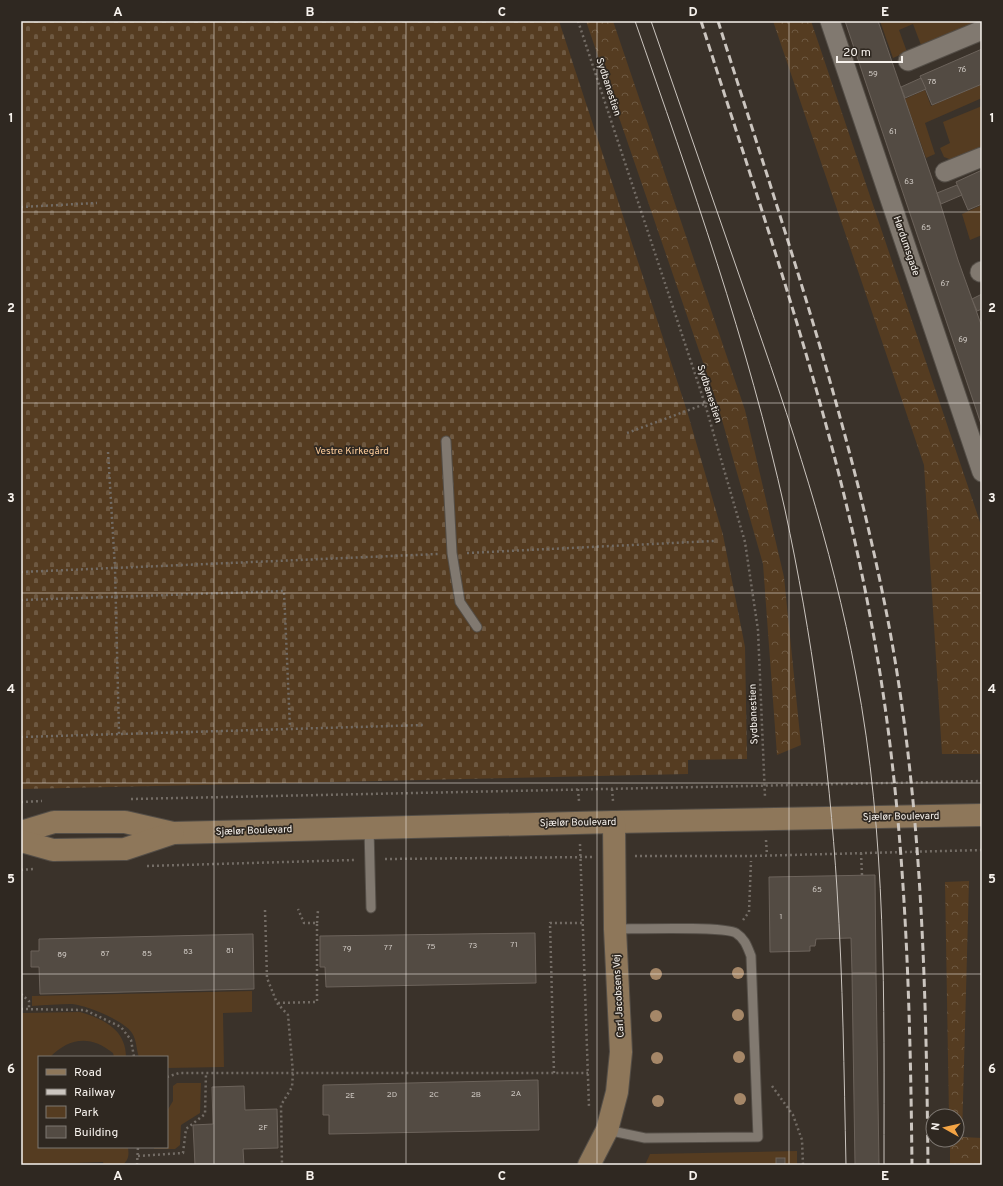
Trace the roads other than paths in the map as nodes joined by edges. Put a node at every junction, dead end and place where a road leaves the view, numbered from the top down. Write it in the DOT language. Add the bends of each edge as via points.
graph roads {
  1 [pos="830,21"];
  2 [pos="982,30"];
  3 [pos="908,61"];
  4 [pos="982,157"];
  5 [pos="945,172"];
  6 [pos="446,441"];
  7 [pos="982,472"];
  8 [pos="477,627"];
  9 [pos="982,815"];
  10 [pos="614,822"];
  11 [pos="369,827"];
  12 [pos="21,832"];
  13 [pos="173,833"];
  14 [pos="21,841"];
  15 [pos="371,908"];
  16 [pos="615,929"];
  17 [pos="607,1130"];
  18 [pos="589,1165"];
  1 -- 7 [label="street, Hørdumsgade"];
  2 -- 3 [label="street"];
  4 -- 5 [label="street"];
  6 -- 8 [label="lane" via="452,553 460,602"];
  9 -- 10 [label="street, Sjælør Boulevard"];
  10 -- 11 [label="street, Sjælør Boulevard"];
  10 -- 16 [label="street, Carl Jacobsens Vej"];
  11 -- 13 [label="street, Sjælør Boulevard"];
  11 -- 15 [label="lane"];
  12 -- 13 [label="street, Sjælør Boulevard" via="54,822 125,822"];
  13 -- 14 [label="street, Sjælør Boulevard" via="125,848 53,850"];
  16 -- 17 [label="street, Carl Jacobsens Vej" via="621,1052 617,1092"];
  16 -- 17 [label="lane" via="711,929 735,932 745,940 751,956 758,1138 645,1138"];
  17 -- 18 [label="street, Carl Jacobsens Vej"];
}
